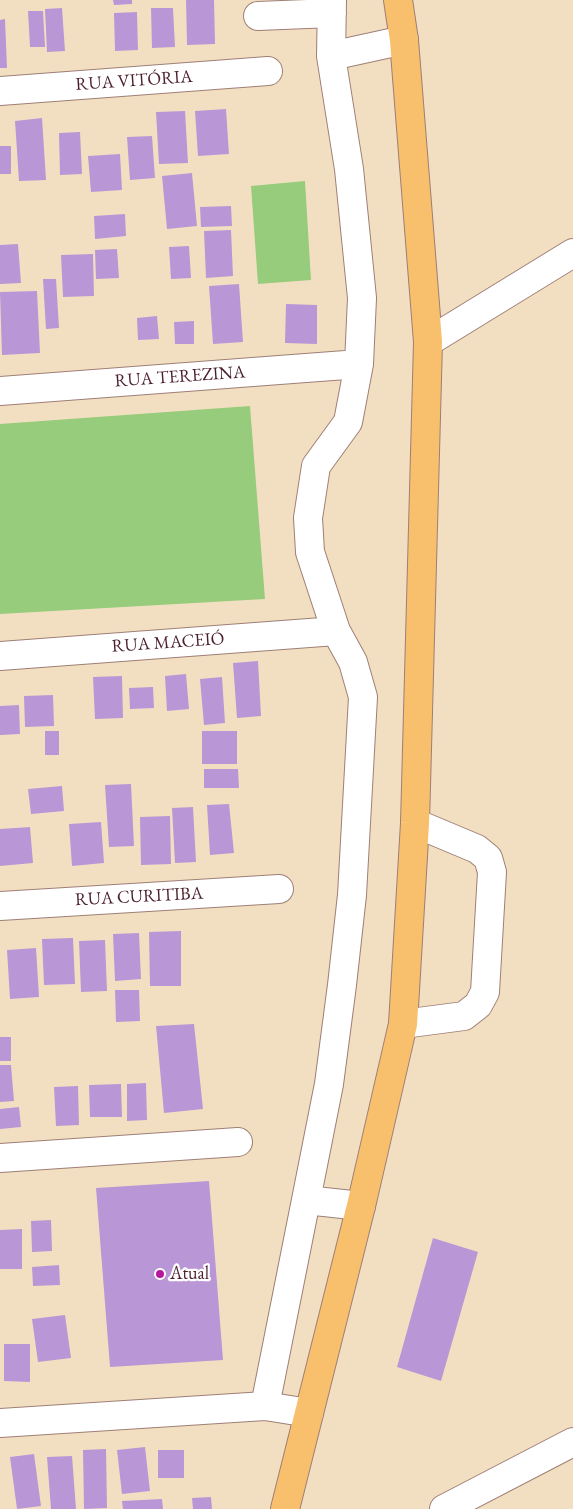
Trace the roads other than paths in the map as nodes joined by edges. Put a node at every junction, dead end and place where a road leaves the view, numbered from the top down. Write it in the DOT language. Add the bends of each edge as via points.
graph roads {
  1 [pos="398,0"];
  2 [pos="332,6"];
  3 [pos="258,16"];
  4 [pos="404,40"];
  5 [pos="332,56"];
  6 [pos="268,71"];
  7 [pos="0,91"];
  8 [pos="573,253"];
  9 [pos="428,342"];
  10 [pos="359,364"];
  11 [pos="0,391"];
  12 [pos="336,631"];
  13 [pos="0,656"];
  14 [pos="415,823"];
  15 [pos="279,889"];
  16 [pos="0,906"];
  17 [pos="403,1024"];
  18 [pos="238,1142"];
  19 [pos="0,1158"];
  20 [pos="306,1200"];
  21 [pos="361,1206"];
  22 [pos="264,1406"];
  23 [pos="309,1413"];
  24 [pos="0,1423"];
  25 [pos="573,1442"];
  26 [pos="285,1509"];
  27 [pos="444,1509"];
  1 -- 4 [label="main road"];
  2 -- 3 [label="street"];
  2 -- 5 [label="street"];
  4 -- 5 [label="street"];
  4 -- 9 [label="main road"];
  5 -- 10 [label="street" via="349,169 362,298"];
  6 -- 7 [label="street, RUA VITÓRIA"];
  8 -- 9 [label="street"];
  9 -- 14 [label="main road"];
  10 -- 11 [label="street, RUA TEREZINA"];
  10 -- 12 [label="street" via="348,422 316,466 308,518 310,552"];
  12 -- 13 [label="street, RUA MACEIÓ"];
  12 -- 20 [label="street" via="353,662 363,698 358,804 352,895 329,1084"];
  14 -- 17 [label="main road"];
  14 -- 17 [label="street" via="477,849 488,858 492,872 485,992 478,1005 464,1016"];
  15 -- 16 [label="street, RUA CURITIBA"];
  17 -- 21 [label="main road"];
  18 -- 19 [label="street"];
  20 -- 21 [label="street"];
  20 -- 22 [label="street"];
  21 -- 23 [label="main road"];
  22 -- 23 [label="street"];
  22 -- 24 [label="street"];
  23 -- 26 [label="main road"];
  25 -- 27 [label="street"];
}
